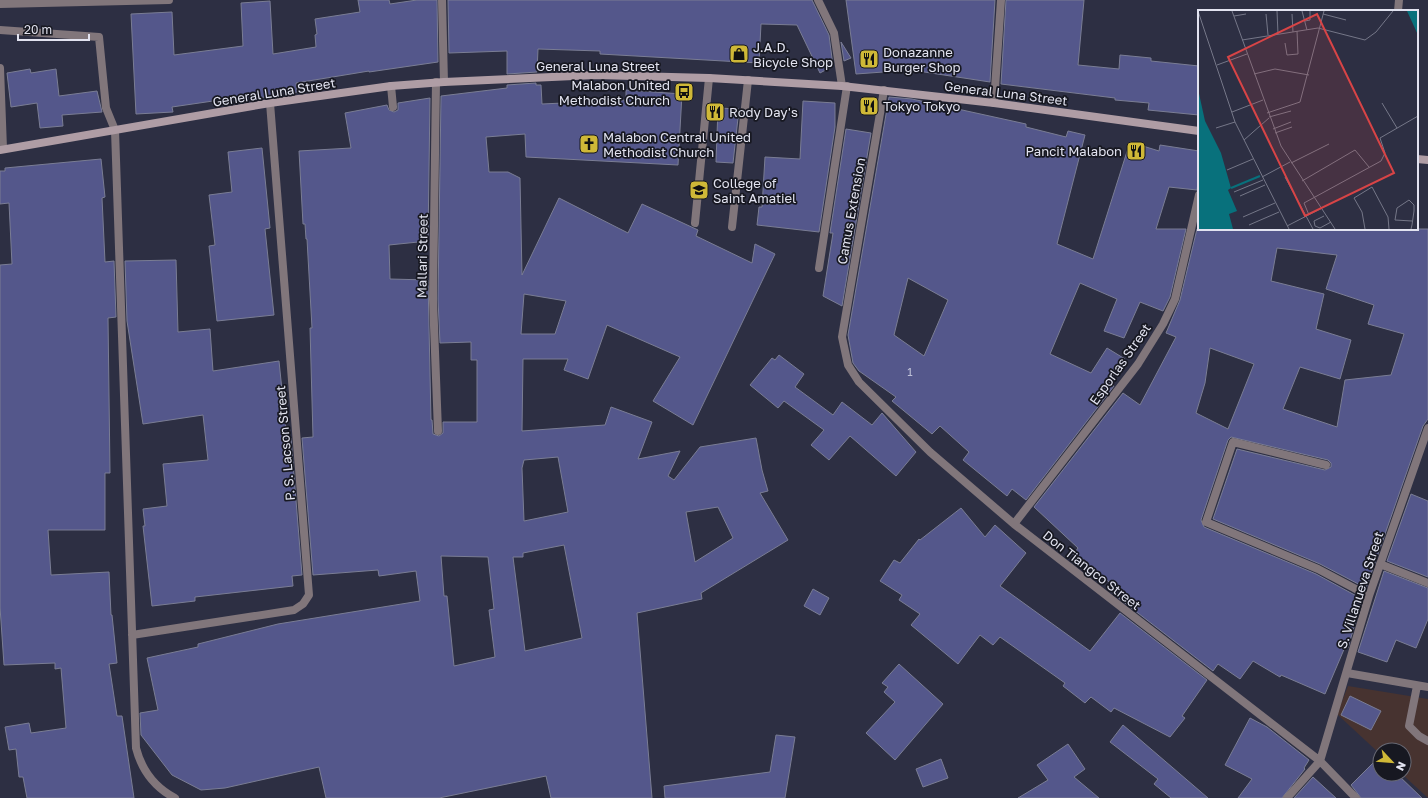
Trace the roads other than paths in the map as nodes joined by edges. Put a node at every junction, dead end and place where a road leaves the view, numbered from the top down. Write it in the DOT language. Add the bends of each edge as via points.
graph roads {
  1 [pos="169,0"];
  2 [pos="442,0"];
  3 [pos="818,0"];
  4 [pos="1001,0"];
  5 [pos="1399,0"];
  6 [pos="0,4"];
  7 [pos="1398,10"];
  8 [pos="0,30"];
  9 [pos="0,68"];
  10 [pos="709,78"];
  11 [pos="748,80"];
  12 [pos="440,82"];
  13 [pos="391,86"];
  14 [pos="845,86"];
  15 [pos="884,90"];
  16 [pos="994,103"];
  17 [pos="270,104"];
  18 [pos="393,107"];
  19 [pos="115,130"];
  20 [pos="1198,131"];
  21 [pos="2,150"];
  22 [pos="1418,159"];
  23 [pos="1428,160"];
  24 [pos="1198,199"];
  25 [pos="695,223"];
  26 [pos="732,227"];
  27 [pos="819,268"];
  28 [pos="842,337"];
  29 [pos="1428,428"];
  30 [pos="438,431"];
  31 [pos="1424,450"];
  32 [pos="1326,465"];
  33 [pos="1014,524"];
  34 [pos="1380,564"];
  35 [pos="1428,583"];
  36 [pos="1369,596"];
  37 [pos="132,635"];
  38 [pos="1347,673"];
  39 [pos="1417,686"];
  40 [pos="1428,687"];
  41 [pos="1428,741"];
  42 [pos="1320,761"];
  43 [pos="175,798"];
  44 [pos="1287,798"];
  45 [pos="1356,798"];
  1 -- 6 [label="street"];
  2 -- 12 [label="street, Mallari Street"];
  3 -- 14 [label="street" via="834,33"];
  4 -- 16 [label="street"];
  5 -- 7 [label="street"];
  8 -- 19 [label="street" via="100,37 106,108"];
  9 -- 21 [label="street"];
  10 -- 11 [label="main road, General Luna Street"];
  10 -- 12 [label="main road, General Luna Street" via="596,75"];
  10 -- 25 [label="street"];
  11 -- 14 [label="main road, General Luna Street"];
  11 -- 26 [label="street"];
  12 -- 13 [label="main road, General Luna Street"];
  12 -- 30 [label="street, Mallari Street" via="433,299"];
  13 -- 17 [label="main road, General Luna Street"];
  13 -- 18 [label="street"];
  14 -- 15 [label="main road, General Luna Street"];
  14 -- 27 [label="street"];
  15 -- 16 [label="main road, General Luna Street"];
  15 -- 28 [label="street, Camus Extension"];
  16 -- 20 [label="main road, General Luna Street"];
  17 -- 19 [label="main road, General Luna Street"];
  17 -- 37 [label="street, P. S. Lacson Street" via="309,596 294,610"];
  19 -- 21 [label="main road, General Luna Street"];
  19 -- 37 [label="street"];
  22 -- 23 [label="main road"];
  24 -- 33 [label="street, Esporlas Street" via="1175,299 1163,324 1138,364"];
  28 -- 33 [label="street, Don Tiangco Street" via="848,365 859,382 930,452"];
  29 -- 31 [label="street, S. Villanueva Street"];
  31 -- 34 [label="street, S. Villanueva Street"];
  32 -- 36 [label="street" via="1234,442 1206,522 1318,569"];
  33 -- 42 [label="street, Don Tiangco Street"];
  34 -- 35 [label="street"];
  34 -- 36 [label="street, S. Villanueva Street"];
  36 -- 38 [label="street, S. Villanueva Street"];
  37 -- 43 [label="street" via="136,748 139,760 157,786"];
  38 -- 39 [label="street"];
  38 -- 42 [label="street, S. Villanueva Street"];
  39 -- 40 [label="street"];
  39 -- 41 [label="street" via="1409,726"];
  42 -- 44 [label="street"];
  42 -- 45 [label="street, Don Tiangco Street"];
}
